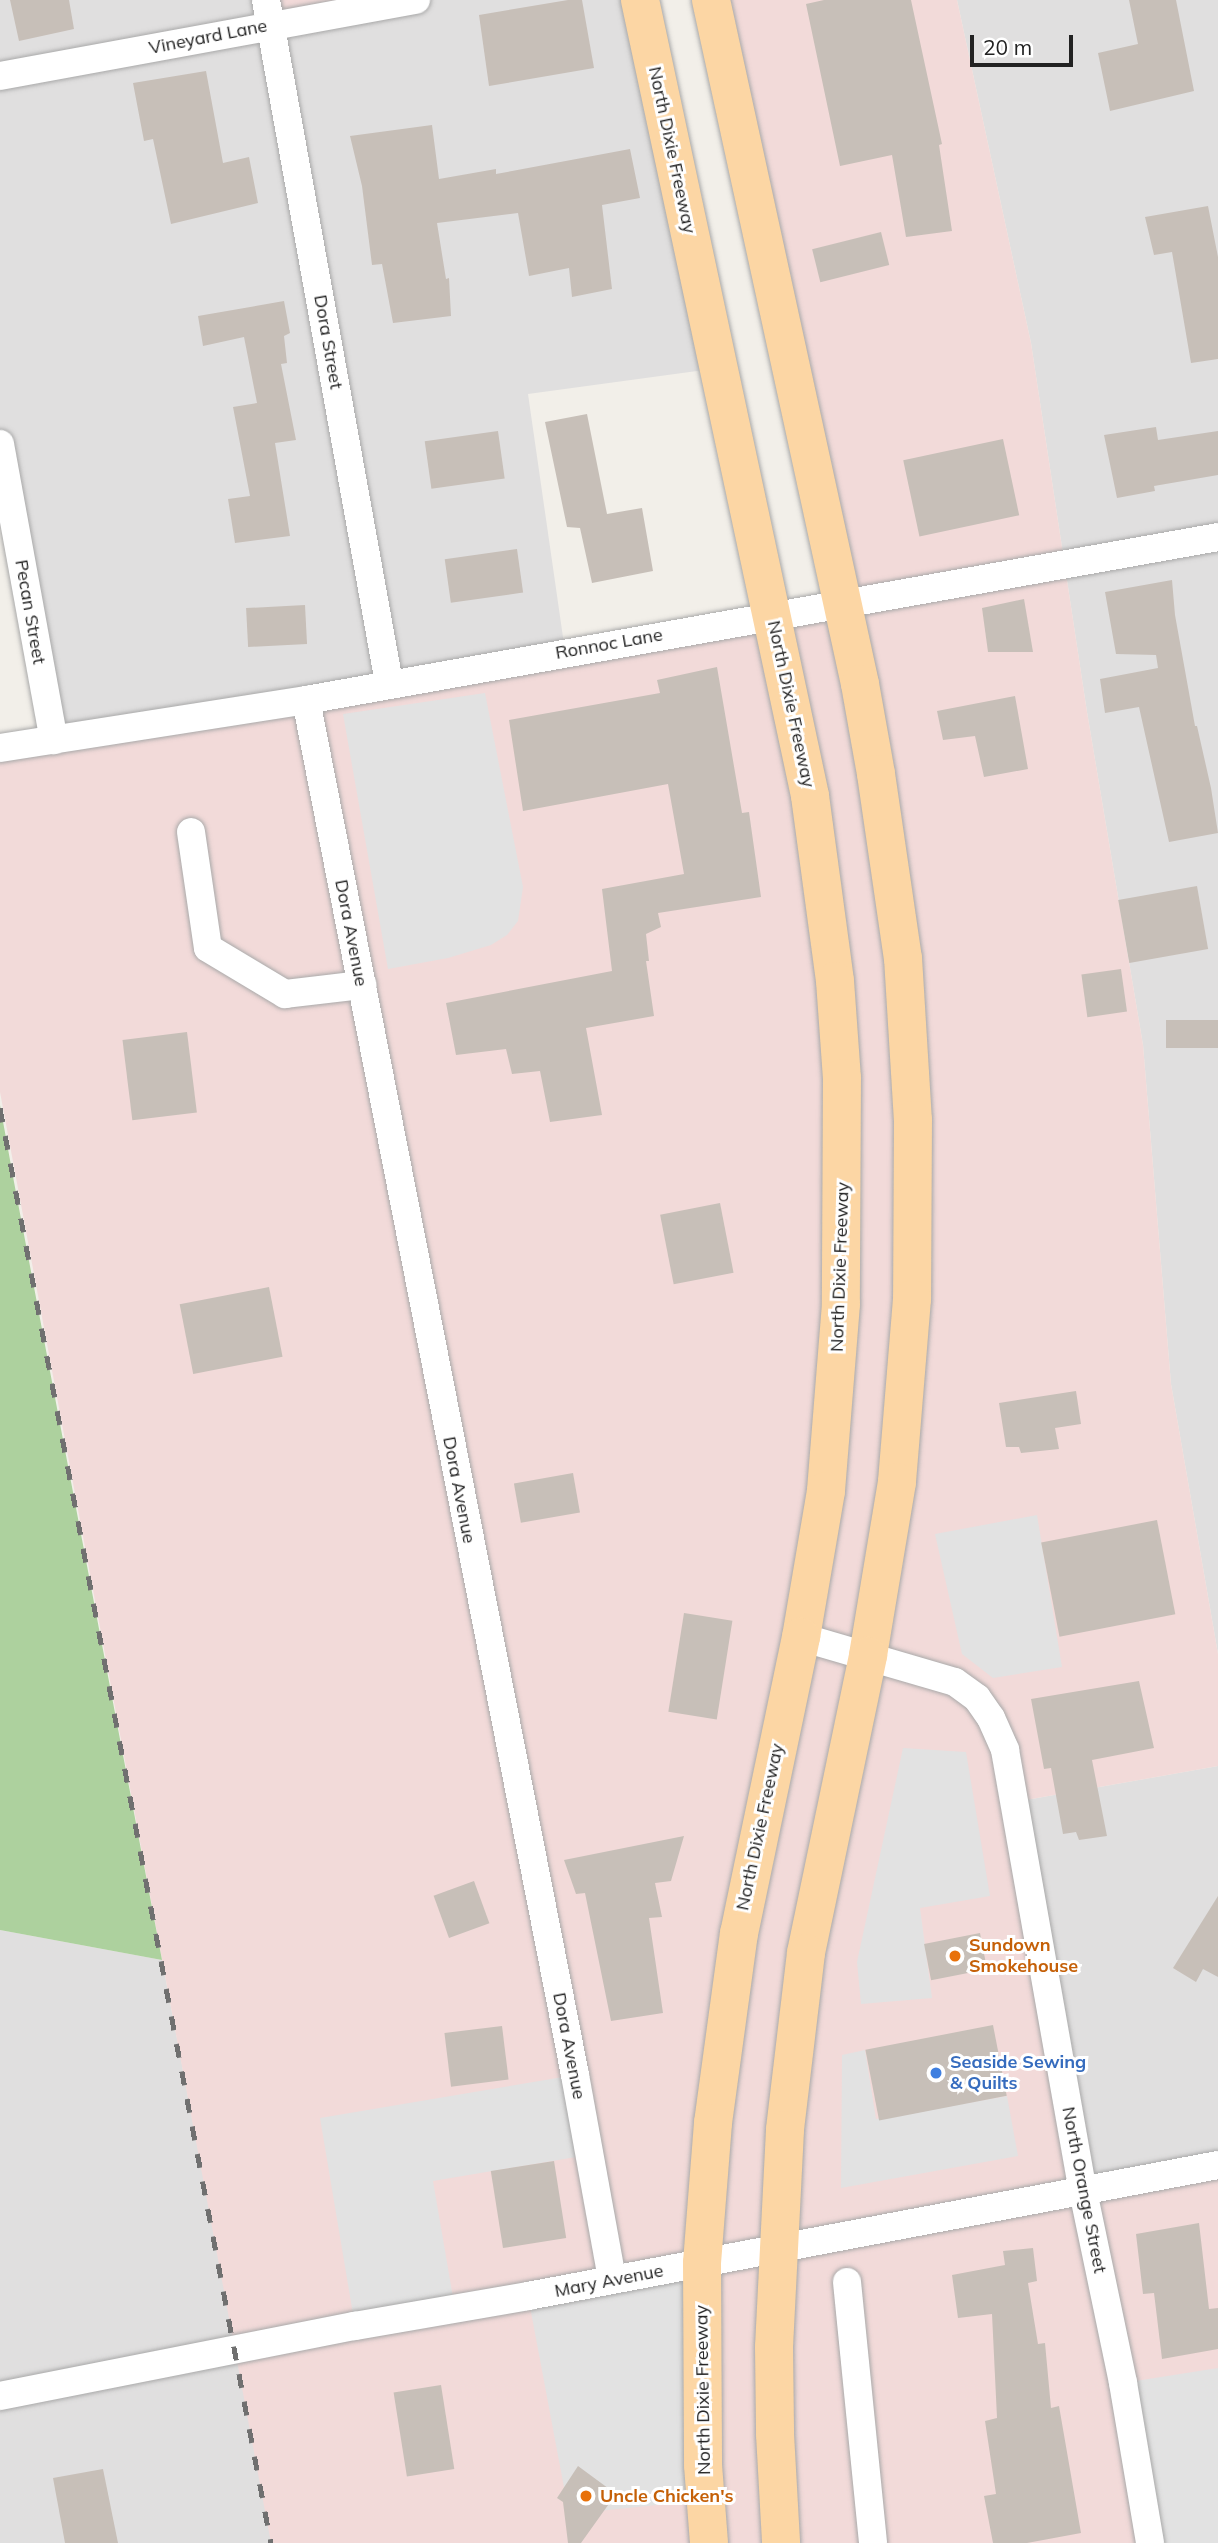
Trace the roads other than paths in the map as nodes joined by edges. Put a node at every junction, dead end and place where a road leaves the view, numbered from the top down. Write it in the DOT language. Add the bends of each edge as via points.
graph roads {
  1 [pos="416,0"];
  2 [pos="640,0"];
  3 [pos="711,0"];
  4 [pos="269,13"];
  5 [pos="0,76"];
  6 [pos="0,444"];
  7 [pos="1218,537"];
  8 [pos="842,602"];
  9 [pos="772,614"];
  10 [pos="389,683"];
  11 [pos="306,700"];
  12 [pos="54,740"];
  13 [pos="0,748"];
  14 [pos="191,832"];
  15 [pos="362,985"];
  16 [pos="801,1637"];
  17 [pos="868,1656"];
  18 [pos="1218,2165"];
  19 [pos="1083,2191"];
  20 [pos="777,2249"];
  21 [pos="702,2263"];
  22 [pos="612,2279"];
  23 [pos="847,2282"];
  24 [pos="0,2396"];
  25 [pos="709,2543"];
  26 [pos="781,2543"];
  27 [pos="873,2543"];
  28 [pos="1150,2543"];
  1 -- 4 [label="street, Vineyard Lane"];
  2 -- 9 [label="main road, North Dixie Freeway"];
  3 -- 8 [label="main road"];
  4 -- 5 [label="street, Vineyard Lane"];
  4 -- 10 [label="street, Dora Street"];
  6 -- 12 [label="street, Pecan Street"];
  7 -- 8 [label="street, Ronnoc Lane"];
  8 -- 9 [label="street, Ronnoc Lane"];
  8 -- 17 [label="main road" via="876,774 903,958 913,1121 912,1299 906,1390 897,1482"];
  9 -- 10 [label="street, Ronnoc Lane"];
  9 -- 16 [label="main road, North Dixie Freeway" via="813,809 842,1078 843,1237 832,1434"];
  10 -- 11 [label="street, Ronnoc Lane"];
  11 -- 12 [label="street, Ronnoc Lane"];
  11 -- 15 [label="street, Dora Avenue"];
  12 -- 13 [label="street, Ronnoc Lane"];
  14 -- 15 [label="street" via="208,948 285,994"];
  15 -- 22 [label="street, Dora Avenue"];
  16 -- 17 [label="street, North Orange Street"];
  16 -- 21 [label="main road, North Dixie Freeway" via="739,1933 713,2123"];
  17 -- 19 [label="street, North Orange Street" via="955,1682 977,1698 1005,1750"];
  17 -- 20 [label="main road" via="806,1953 785,2130"];
  18 -- 19 [label="street, Mary Avenue"];
  19 -- 20 [label="street, Mary Avenue"];
  19 -- 28 [label="street, North Orange Street"];
  20 -- 21 [label="street, Mary Avenue"];
  20 -- 26 [label="main road" via="775,2434"];
  21 -- 22 [label="street, Mary Avenue"];
  21 -- 25 [label="main road, North Dixie Freeway" via="703,2465"];
  22 -- 24 [label="street, Mary Avenue"];
  23 -- 27 [label="street"];
}
